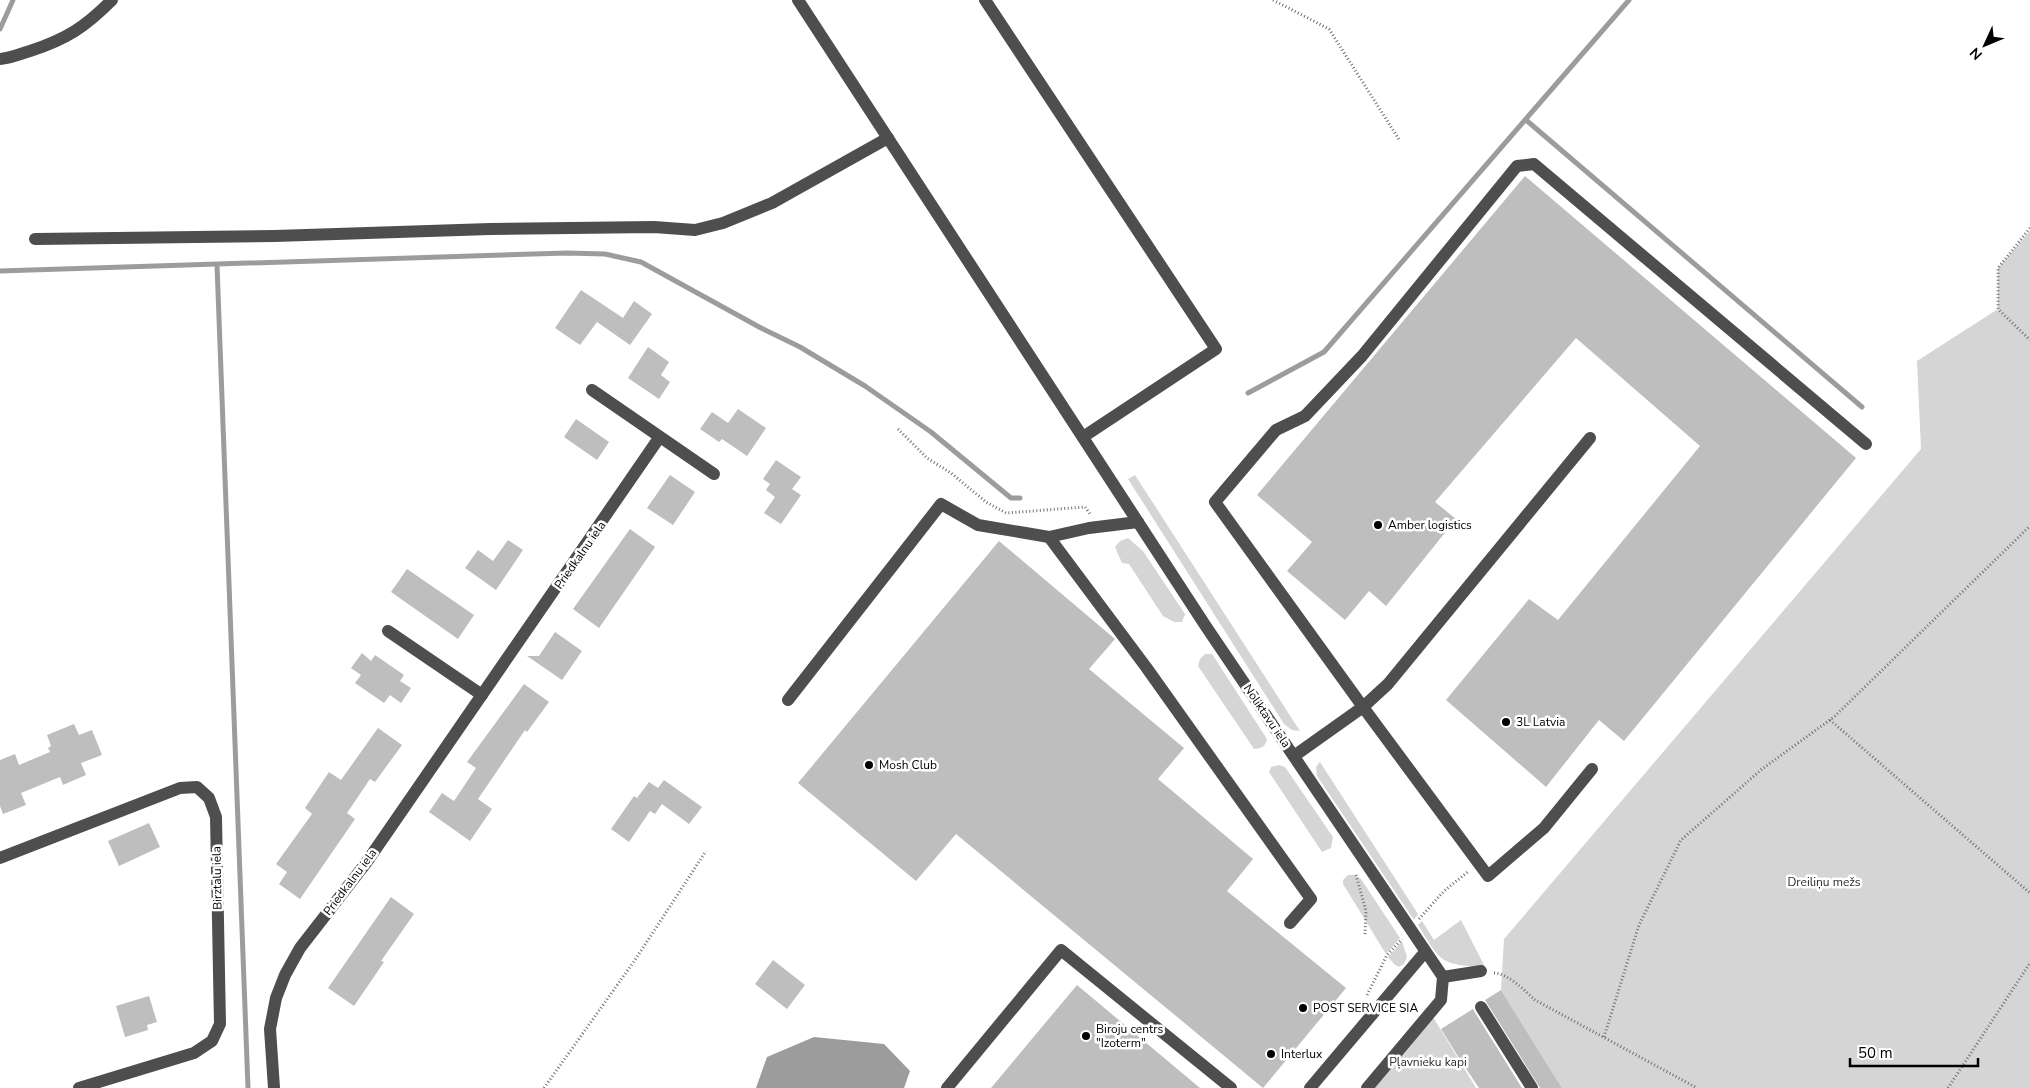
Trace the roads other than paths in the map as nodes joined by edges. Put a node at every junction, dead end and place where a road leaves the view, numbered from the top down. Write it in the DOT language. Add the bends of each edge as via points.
graph roads {
  1 [pos="112,0"];
  2 [pos="798,0"];
  3 [pos="985,0"];
  4 [pos="0,59"];
  5 [pos="888,138"];
  6 [pos="35,239"];
  7 [pos="592,390"];
  8 [pos="1083,437"];
  9 [pos="659,438"];
  10 [pos="1590,438"];
  11 [pos="1866,444"];
  12 [pos="714,474"];
  13 [pos="1138,522"];
  14 [pos="1049,537"];
  15 [pos="388,632"];
  16 [pos="482,695"];
  17 [pos="788,700"];
  18 [pos="1363,707"];
  19 [pos="1294,756"];
  20 [pos="1592,769"];
  21 [pos="0,858"];
  22 [pos="1290,923"];
  23 [pos="1425,952"];
  24 [pos="1481,971"];
  25 [pos="1443,977"];
  26 [pos="1481,1007"];
  27 [pos="78,1088"];
  28 [pos="274,1088"];
  29 [pos="947,1088"];
  30 [pos="1231,1088"];
  31 [pos="1310,1088"];
  32 [pos="1367,1088"];
  33 [pos="1532,1088"];
  1 -- 4 [label="street" via="69,36"];
  2 -- 5 [label="street, Noliktavu iela"];
  3 -- 8 [label="street" via="1216,349"];
  5 -- 6 [label="street" via="772,203 723,224 695,230 654,227 490,229"];
  5 -- 8 [label="street, Noliktavu iela"];
  7 -- 9 [label="street"];
  8 -- 13 [label="street, Noliktavu iela"];
  9 -- 12 [label="street"];
  9 -- 16 [label="street, Priedkalnu iela"];
  10 -- 18 [label="street" via="1388,684"];
  11 -- 18 [label="street" via="1534,164 1517,166 1362,356 1305,416 1276,430 1215,502"];
  13 -- 14 [label="street"];
  13 -- 19 [label="street, Noliktavu iela"];
  14 -- 17 [label="street" via="978,525 941,504"];
  14 -- 22 [label="street" via="1311,899"];
  15 -- 16 [label="street"];
  16 -- 28 [label="street, Priedkalnu iela" via="366,863 300,948 285,975 276,998 270,1029"];
  18 -- 19 [label="street"];
  18 -- 20 [label="street" via="1488,876 1544,828"];
  19 -- 23 [label="street, Noliktavu iela"];
  21 -- 27 [label="street, Birztalu iela" via="180,788 197,787 209,798 216,817 220,1024 212,1041 194,1053"];
  23 -- 25 [label="street, Noliktavu iela"];
  23 -- 31 [label="street"];
  24 -- 25 [label="street"];
  25 -- 32 [label="street" via="1441,1000"];
  26 -- 33 [label="street"];
  29 -- 30 [label="street" via="1061,950"];
}
